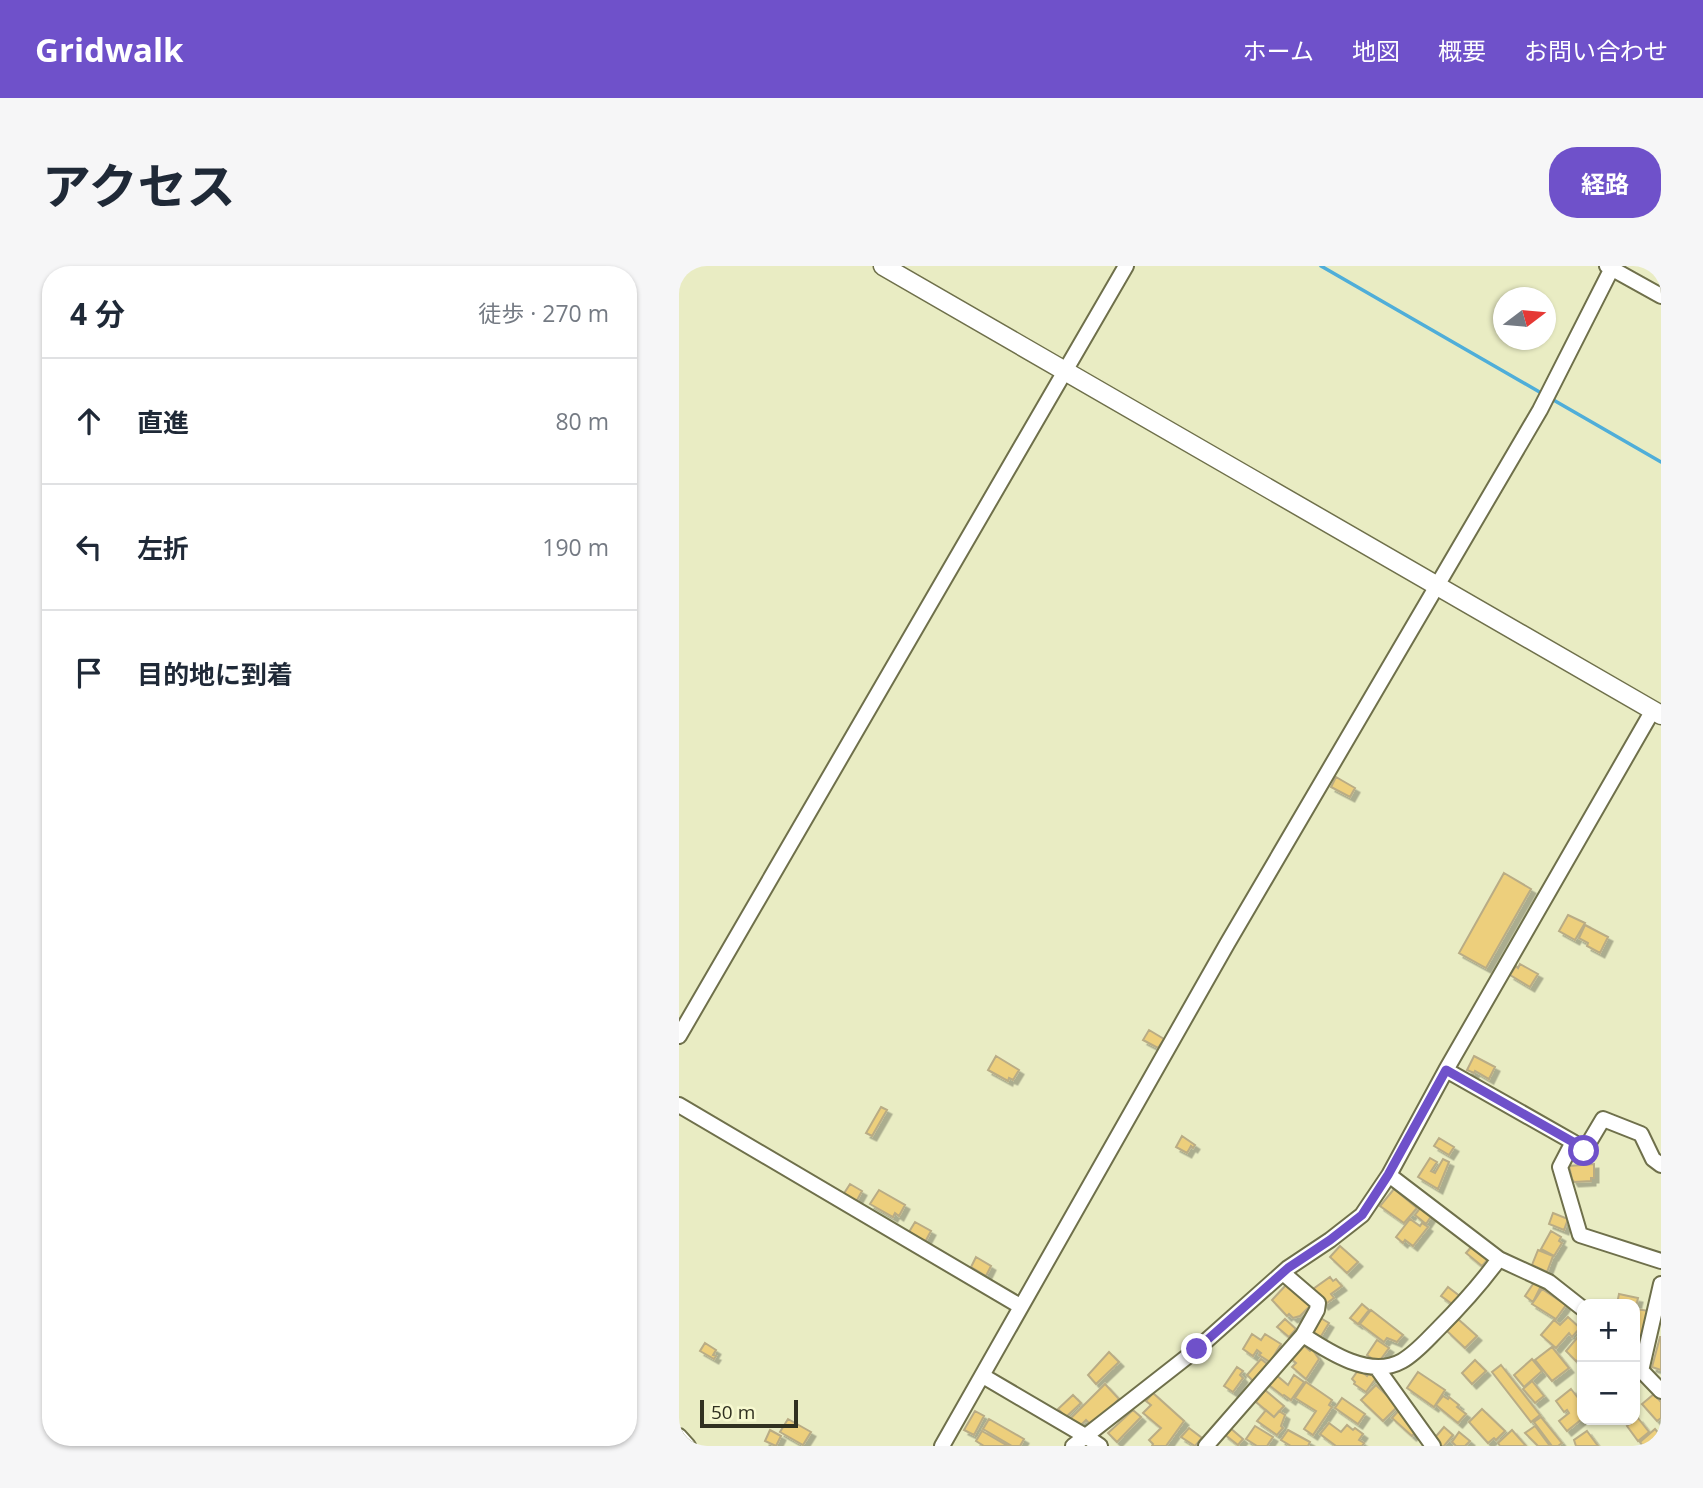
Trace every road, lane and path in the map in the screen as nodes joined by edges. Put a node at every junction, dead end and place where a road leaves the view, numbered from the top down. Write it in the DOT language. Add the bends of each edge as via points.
graph roads {
  1 [pos="883,266"];
  2 [pos="1126,266"];
  3 [pos="1611,267"];
  4 [pos="1661,296"];
  5 [pos="1066,371"];
  6 [pos="1439,586"];
  7 [pos="1657,712"];
  8 [pos="679,1035"];
  9 [pos="1446,1070"];
  10 [pos="679,1105"];
  11 [pos="1573,1142"];
  12 [pos="1661,1166"];
  13 [pos="1388,1175"];
  14 [pos="1499,1259"];
  15 [pos="1661,1261"];
  16 [pos="1283,1273"];
  17 [pos="1661,1284"];
  18 [pos="1577,1304"];
  19 [pos="1020,1306"];
  20 [pos="1303,1335"];
  21 [pos="1639,1362"];
  22 [pos="1377,1368"];
  23 [pos="1640,1369"];
  24 [pos="983,1376"];
  25 [pos="1661,1391"];
  26 [pos="679,1436"];
  27 [pos="1087,1437"];
  28 [pos="688,1446"];
  29 [pos="941,1446"];
  30 [pos="1073,1446"];
  31 [pos="1100,1446"];
  32 [pos="1206,1446"];
  33 [pos="1433,1446"];
  1 -- 5 [label="street"];
  2 -- 5 [label="street"];
  3 -- 4 [label="street"];
  3 -- 6 [label="street" via="1543,404"];
  5 -- 6 [label="street"];
  5 -- 8 [label="street"];
  6 -- 7 [label="street"];
  6 -- 19 [label="street"];
  7 -- 9 [label="street"];
  9 -- 11 [label="street"];
  9 -- 13 [label="street"];
  10 -- 19 [label="street"];
  11 -- 12 [label="street" via="1584,1151 1603,1119 1641,1134"];
  11 -- 15 [label="street" via="1560,1167 1580,1235"];
  13 -- 14 [label="street"];
  13 -- 16 [label="street" via="1362,1215"];
  14 -- 18 [label="street" via="1549,1282"];
  14 -- 22 [label="street" via="1462,1306 1414,1353 1399,1363"];
  16 -- 20 [label="street" via="1318,1303"];
  16 -- 27 [label="street"];
  17 -- 21 [label="street"];
  19 -- 24 [label="street"];
  20 -- 22 [label="street" via="1336,1357"];
  20 -- 32 [label="street"];
  22 -- 33 [label="street"];
  23 -- 25 [label="street"];
  24 -- 27 [label="street"];
  24 -- 29 [label="street"];
  26 -- 28 [label="street"];
  27 -- 30 [label="street"];
  27 -- 31 [label="street"];
}
